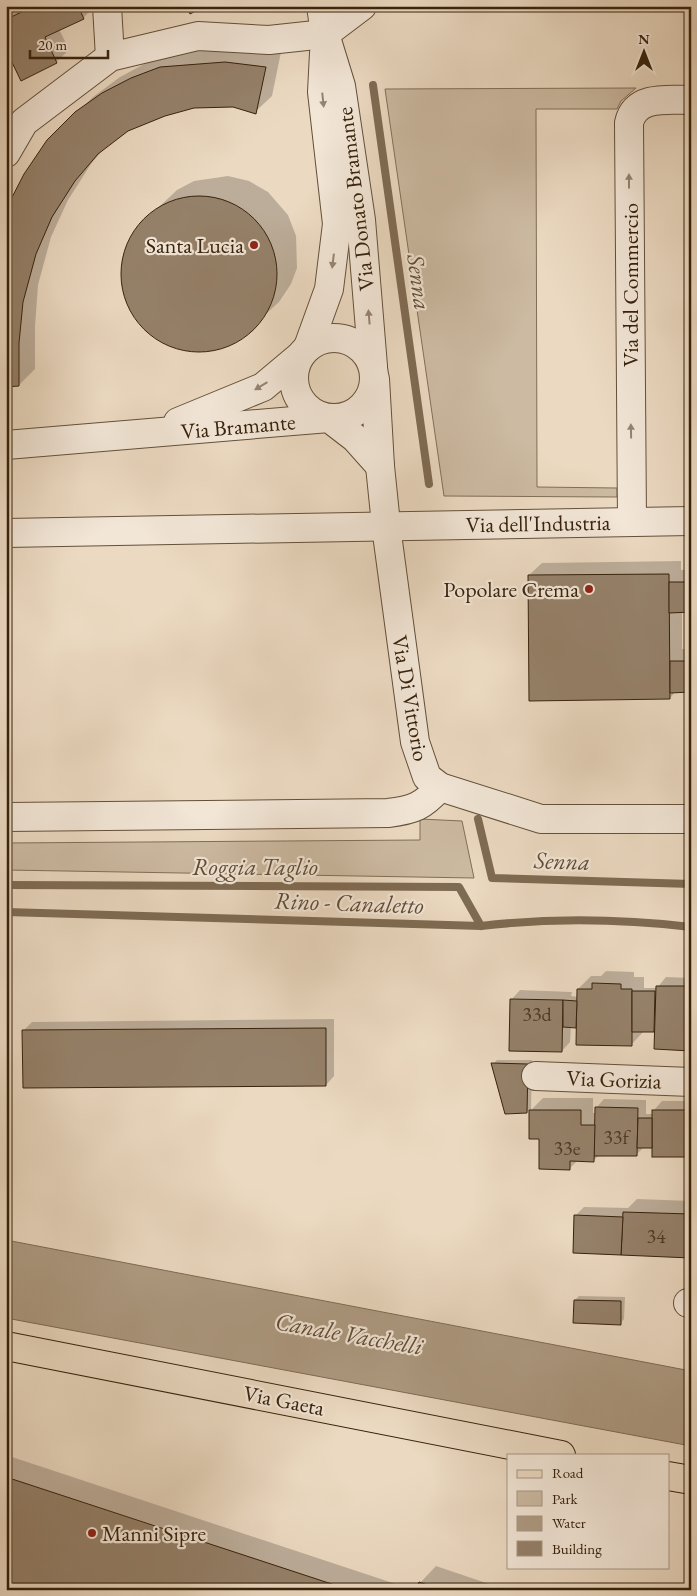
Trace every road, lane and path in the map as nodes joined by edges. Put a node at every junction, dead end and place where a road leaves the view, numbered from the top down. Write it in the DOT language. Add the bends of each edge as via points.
graph roads {
  1 [pos="107,6"];
  2 [pos="321,6"];
  3 [pos="362,6"];
  4 [pos="325,34"];
  5 [pos="110,56"];
  6 [pos="691,100"];
  7 [pos="6,152"];
  8 [pos="304,352"];
  9 [pos="374,372"];
  10 [pos="330,418"];
  11 [pos="146,434"];
  12 [pos="6,445"];
  13 [pos="380,466"];
  14 [pos="691,521"];
  15 [pos="632,522"];
  16 [pos="386,524"];
  17 [pos="6,533"];
  18 [pos="440,787"];
  19 [pos="6,816"];
  20 [pos="691,819"];
  21 [pos="536,1076"];
  22 [pos="691,1082"];
  23 [pos="6,1346"];
  24 [pos="556,1454"];
  25 [pos="670,1476"];
  26 [pos="691,1480"];
  1 -- 5 [label="street"];
  2 -- 4 [label="street, Via Donato Bramante"];
  3 -- 4 [label="street"];
  4 -- 5 [label="street" via="269,40 198,36"];
  4 -- 8 [label="street, Via Donato Bramante, one-way" via="322,92 337,224 330,289"];
  9 -- 4 [label="street, Via Donato Bramante, one-way" via="360,211 341,86"];
  5 -- 7 [label="street" via="24,122"];
  15 -- 6 [label="street, Via del Commercio, one-way" via="629,123 638,106 654,100"];
  8 -- 9 [label="street" via="320,340 346,339 367,354"];
  8 -- 10 [label="street" via="294,375 297,394 305,406"];
  8 -- 11 [label="street, Via Bramante, one-way" via="263,387"];
  9 -- 10 [label="street" via="373,392 366,403 344,417"];
  9 -- 13 [label="street, Via Di Vittorio"];
  10 -- 11 [label="street, Via Bramante"];
  10 -- 13 [label="street" via="355,438"];
  11 -- 12 [label="street, Via Bramante"];
  13 -- 16 [label="street, Via Di Vittorio"];
  14 -- 15 [label="street, Via dell'Industria"];
  15 -- 16 [label="street, Via dell'Industria"];
  16 -- 17 [label="street, Via dell'Industria"];
  16 -- 18 [label="street, Via Di Vittorio" via="415,742 427,777"];
  18 -- 19 [label="street" via="428,801 415,808 388,812"];
  18 -- 20 [label="street, Via Di Vittorio" via="541,820"];
  21 -- 22 [label="street, Via Gorizia"];
  23 -- 24 [label="main road, Via Gaeta"];
  25 -- 26 [label="main road"];
}
